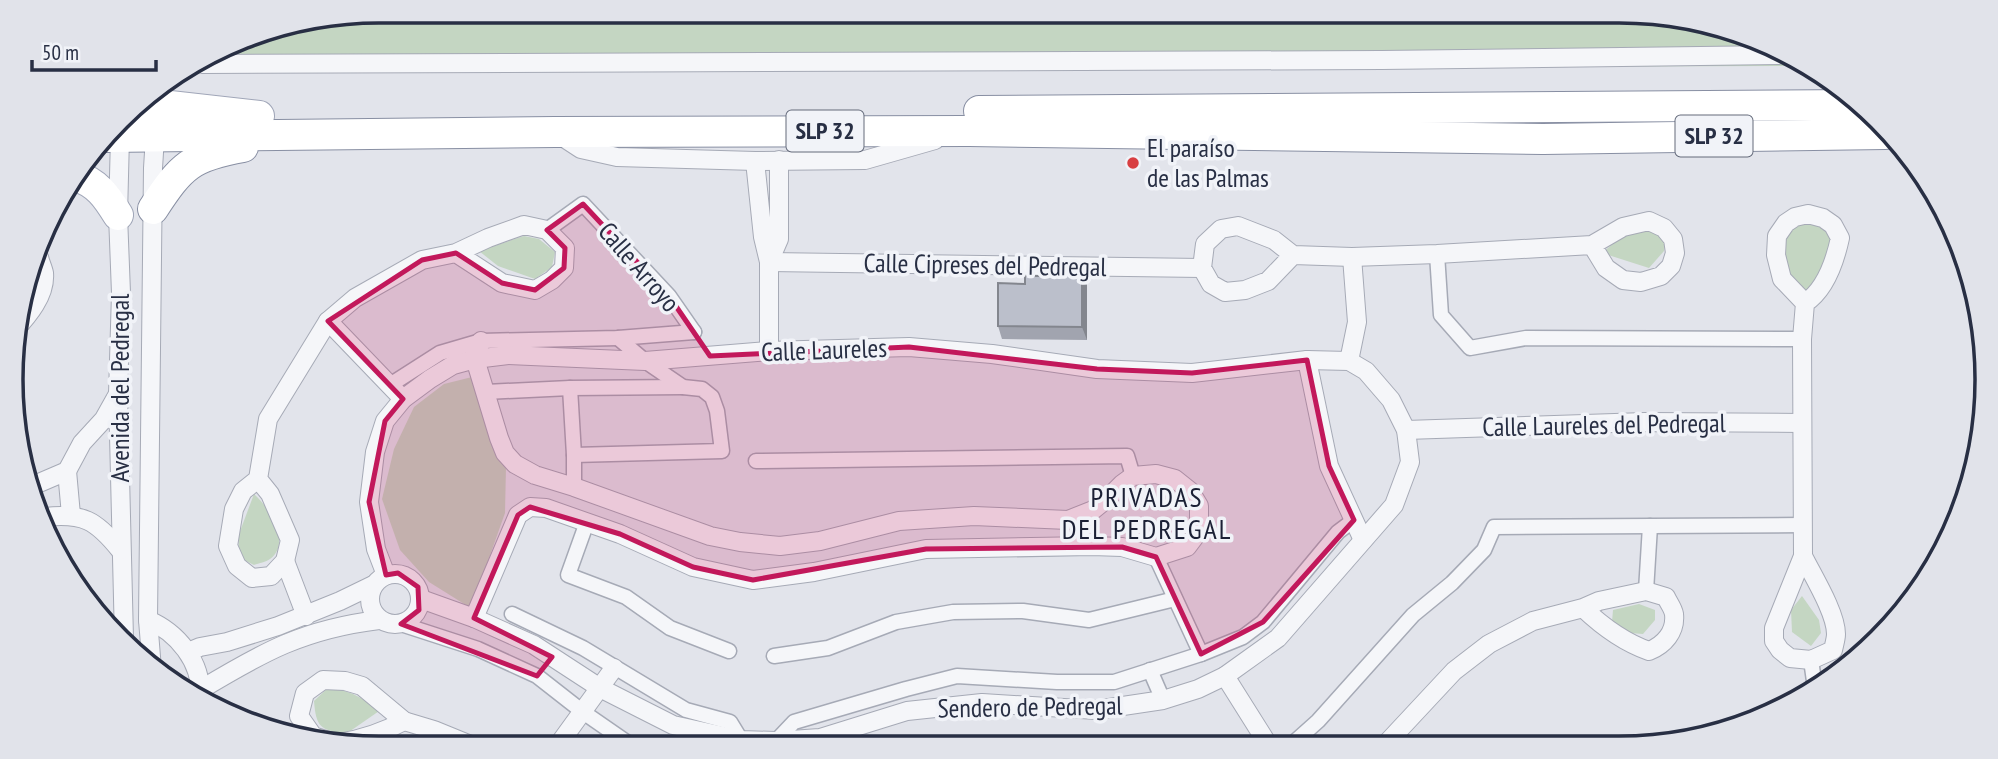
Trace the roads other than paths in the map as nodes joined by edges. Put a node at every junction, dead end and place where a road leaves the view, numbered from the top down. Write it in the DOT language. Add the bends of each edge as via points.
graph roads {
  1 [pos="1766,55"];
  2 [pos="214,64"];
  3 [pos="1846,104"];
  4 [pos="152,105"];
  5 [pos="259,116"];
  6 [pos="125,129"];
  7 [pos="123,131"];
  8 [pos="969,131"];
  9 [pos="555,132"];
  10 [pos="1878,134"];
  11 [pos="310,135"];
  12 [pos="155,137"];
  13 [pos="117,138"];
  14 [pos="779,160"];
  15 [pos="755,161"];
  16 [pos="84,179"];
  17 [pos="153,209"];
  18 [pos="118,215"];
  19 [pos="547,230"];
  20 [pos="1592,246"];
  21 [pos="456,253"];
  22 [pos="1293,254"];
  23 [pos="1437,254"];
  24 [pos="1352,257"];
  25 [pos="769,262"];
  26 [pos="42,266"];
  27 [pos="1202,268"];
  28 [pos="121,293"];
  29 [pos="152,293"];
  30 [pos="1805,303"];
  31 [pos="29,314"];
  32 [pos="328,321"];
  33 [pos="618,338"];
  34 [pos="1802,339"];
  35 [pos="481,341"];
  36 [pos="769,351"];
  37 [pos="475,359"];
  38 [pos="1307,360"];
  39 [pos="645,361"];
  40 [pos="1349,361"];
  41 [pos="390,385"];
  42 [pos="683,387"];
  43 [pos="570,388"];
  44 [pos="486,392"];
  45 [pos="118,394"];
  46 [pos="403,399"];
  47 [pos="1802,423"];
  48 [pos="1406,430"];
  49 [pos="574,455"];
  50 [pos="756,461"];
  51 [pos="68,471"];
  52 [pos="1133,476"];
  53 [pos="258,479"];
  54 [pos="39,483"];
  55 [pos="574,487"];
  56 [pos="71,515"];
  57 [pos="50,517"];
  58 [pos="1354,520"];
  59 [pos="587,523"];
  60 [pos="1802,524"];
  61 [pos="1650,526"];
  62 [pos="1363,540"];
  63 [pos="120,550"];
  64 [pos="1803,556"];
  65 [pos="1156,557"];
  66 [pos="285,561"];
  67 [pos="380,580"];
  68 [pos="1646,591"];
  69 [pos="421,599"];
  70 [pos="1175,599"];
  71 [pos="1583,608"];
  72 [pos="512,614"];
  73 [pos="306,616"];
  74 [pos="474,618"];
  75 [pos="148,620"];
  76 [pos="379,620"];
  77 [pos="1263,622"];
  78 [pos="401,624"];
  79 [pos="124,628"];
  80 [pos="543,629"];
  81 [pos="281,634"];
  82 [pos="1278,638"];
  83 [pos="534,645"];
  84 [pos="729,651"];
  85 [pos="188,652"];
  86 [pos="151,654"];
  87 [pos="1201,654"];
  88 [pos="774,656"];
  89 [pos="552,657"];
  90 [pos="1811,660"];
  91 [pos="614,668"];
  92 [pos="1150,670"];
  93 [pos="537,676"];
  94 [pos="1225,676"];
  95 [pos="981,678"];
  96 [pos="1814,678"];
  97 [pos="1057,682"];
  98 [pos="199,687"];
  99 [pos="600,688"];
  100 [pos="906,689"];
  101 [pos="204,690"];
  102 [pos="1163,700"];
  103 [pos="982,703"];
  104 [pos="1060,708"];
  105 [pos="687,710"];
  106 [pos="907,711"];
  107 [pos="583,712"];
  108 [pos="821,714"];
  109 [pos="404,721"];
  110 [pos="673,725"];
  111 [pos="308,729"];
  112 [pos="373,736"];
  113 [pos="449,736"];
  114 [pos="565,736"];
  115 [pos="618,736"];
  116 [pos="722,736"];
  117 [pos="738,736"];
  118 [pos="781,736"];
  119 [pos="820,736"];
  120 [pos="826,736"];
  121 [pos="1263,736"];
  122 [pos="1301,736"];
  123 [pos="1393,736"];
  1 -- 2 [label="street"];
  3 -- 5 [label="main road, SLP 32"];
  4 -- 5 [label="main road"];
  5 -- 6 [label="main road, SLP 32"];
  7 -- 12 [label="main road, SLP 32"];
  8 -- 9 [label="main road, SLP 32"];
  8 -- 10 [label="main road, SLP 32" via="1543,139"];
  8 -- 14 [label="street" via="865,160"];
  9 -- 11 [label="main road, SLP 32"];
  9 -- 15 [label="street" via="581,149 617,158"];
  11 -- 12 [label="main road, SLP 32"];
  11 -- 17 [label="main road" via="207,155 180,171"];
  12 -- 17 [label="street, Avenida del Pedregal"];
  13 -- 18 [label="street, Avenida del Pedregal"];
  14 -- 15 [label="street"];
  14 -- 25 [label="street" via="779,239"];
  15 -- 25 [label="street"];
  16 -- 18 [label="main road" via="104,194"];
  17 -- 29 [label="street, Avenida del Pedregal"];
  18 -- 28 [label="street, Avenida del Pedregal"];
  19 -- 21 [label="street" via="524,225"];
  19 -- 21 [label="street" via="565,248 564,268 535,290 502,283"];
  19 -- 33 [label="street, Calle Arroyo" via="583,204 669,296 694,332"];
  20 -- 20 [label="street" via="1606,268 1623,280 1641,282 1661,276 1675,253 1673,239 1664,228 1649,222 1623,227"];
  20 -- 23 [label="street"];
  21 -- 32 [label="street" via="422,260 355,298"];
  22 -- 24 [label="street"];
  22 -- 27 [label="street" via="1268,281 1245,290 1225,292 1211,284"];
  22 -- 27 [label="street" via="1274,240 1238,226 1221,229 1205,244"];
  23 -- 24 [label="street"];
  23 -- 34 [label="street" via="1441,315 1470,348 1526,338"];
  24 -- 40 [label="street" via="1357,322"];
  25 -- 27 [label="street, Calle Cipreses del Pedregal"];
  25 -- 36 [label="street"];
  26 -- 31 [label="street" via="42,292"];
  28 -- 29 [label="street"];
  28 -- 45 [label="street, Avenida del Pedregal"];
  29 -- 75 [label="street, Avenida del Pedregal"];
  30 -- 30 [label="street" via="1814,298 1825,279 1840,238 1833,225 1808,214 1786,223 1777,236 1776,256 1782,279"];
  30 -- 34 [label="street"];
  32 -- 41 [label="street"];
  32 -- 53 [label="street" via="268,419"];
  33 -- 35 [label="street"];
  33 -- 39 [label="street"];
  34 -- 47 [label="street"];
  35 -- 37 [label="street"];
  35 -- 41 [label="street" via="440,353"];
  36 -- 38 [label="street, Calle Laureles" via="909,347 1097,369 1192,373"];
  36 -- 39 [label="street, Calle Laureles"];
  37 -- 39 [label="street, Calle Laureles" via="508,355"];
  37 -- 44 [label="street"];
  37 -- 46 [label="street, Calle Laureles" via="453,365"];
  38 -- 40 [label="street, Calle Laureles"];
  38 -- 58 [label="street" via="1329,466"];
  39 -- 42 [label="street"];
  40 -- 48 [label="street" via="1366,371 1391,400"];
  41 -- 46 [label="street"];
  42 -- 43 [label="street"];
  42 -- 49 [label="street" via="702,389 715,402 722,451"];
  43 -- 44 [label="street"];
  43 -- 49 [label="street"];
  44 -- 55 [label="street" via="505,453 515,464"];
  45 -- 51 [label="street" via="104,419 82,443"];
  45 -- 63 [label="street, Avenida del Pedregal"];
  46 -- 67 [label="street, Calle Laureles" via="384,421 375,452 369,502"];
  47 -- 48 [label="street, Calle Laureles del Pedregal" via="1645,422"];
  47 -- 60 [label="street"];
  48 -- 62 [label="street, Sendero de Pedregal" via="1410,462 1394,505"];
  49 -- 55 [label="street"];
  50 -- 52 [label="street" via="1127,456"];
  51 -- 54 [label="street"];
  51 -- 56 [label="street"];
  52 -- 55 [label="street" via="1093,510 1068,520 974,516 899,521 820,541 780,545 710,536"];
  52 -- 65 [label="street" via="1156,474 1175,479 1199,506 1199,531 1187,547"];
  53 -- 66 [label="street" via="270,494 290,540"];
  53 -- 66 [label="street" via="243,491 234,509 228,547 237,566 252,578 271,576"];
  56 -- 57 [label="street"];
  56 -- 63 [label="street" via="97,526"];
  58 -- 62 [label="street"];
  58 -- 77 [label="street" via="1338,532"];
  59 -- 65 [label="street" via="693,567 752,580 926,549 1122,547"];
  59 -- 74 [label="street" via="546,508 530,507 518,515"];
  59 -- 84 [label="street" via="568,575 626,597 670,628"];
  60 -- 61 [label="street"];
  60 -- 64 [label="street"];
  61 -- 68 [label="street"];
  61 -- 122 [label="street" via="1494,527 1484,550 1413,615"];
  62 -- 82 [label="street, Sendero de Pedregal"];
  63 -- 79 [label="street, Avenida del Pedregal"];
  64 -- 90 [label="street" via="1836,633 1833,650"];
  64 -- 90 [label="street" via="1773,628 1780,650 1790,658"];
  65 -- 70 [label="street"];
  66 -- 73 [label="street"];
  67 -- 69 [label="street" via="398,573 410,578"];
  67 -- 73 [label="street"];
  67 -- 76 [label="street" via="369,597"];
  68 -- 71 [label="street"];
  68 -- 71 [label="street" via="1666,597 1674,613 1672,631 1662,645 1649,651 1621,639"];
  69 -- 74 [label="street, Sendero de Pedregal"];
  69 -- 78 [label="street" via="411,619"];
  70 -- 87 [label="street"];
  70 -- 88 [label="street" via="1089,620 1023,611 953,611 896,622 828,649"];
  71 -- 123 [label="street" via="1533,621 1489,644 1454,671"];
  72 -- 80 [label="street"];
  73 -- 81 [label="street"];
  74 -- 83 [label="street, Sendero de Pedregal"];
  75 -- 85 [label="street" via="165,628"];
  75 -- 86 [label="street, Avenida del Pedregal"];
  76 -- 78 [label="street"];
  76 -- 81 [label="street"];
  77 -- 82 [label="street"];
  77 -- 87 [label="street" via="1243,637"];
  78 -- 93 [label="street" via="478,649"];
  80 -- 83 [label="street"];
  80 -- 91 [label="street"];
  81 -- 85 [label="street"];
  81 -- 101 [label="street" via="259,655"];
  82 -- 94 [label="street, Sendero de Pedregal"];
  83 -- 89 [label="street, Sendero de Pedregal"];
  85 -- 98 [label="street"];
  87 -- 92 [label="street"];
  89 -- 93 [label="street"];
  89 -- 99 [label="street, Sendero de Pedregal"];
  90 -- 96 [label="street"];
  91 -- 99 [label="street"];
  91 -- 105 [label="street"];
  92 -- 97 [label="street" via="1114,682"];
  92 -- 102 [label="street"];
  93 -- 107 [label="street"];
  94 -- 102 [label="street, Sendero de Pedregal"];
  94 -- 121 [label="street"];
  95 -- 97 [label="street"];
  95 -- 100 [label="street" via="957,676"];
  95 -- 103 [label="street"];
  97 -- 104 [label="street"];
  99 -- 107 [label="street"];
  99 -- 110 [label="street, Sendero de Pedregal"];
  100 -- 106 [label="street"];
  100 -- 108 [label="street"];
  102 -- 104 [label="street, Sendero de Pedregal" via="1096,710"];
  103 -- 104 [label="street, Sendero de Pedregal"];
  103 -- 106 [label="street, Sendero de Pedregal"];
  105 -- 110 [label="street"];
  105 -- 117 [label="street" via="730,722"];
  106 -- 120 [label="street, Sendero de Pedregal"];
  107 -- 114 [label="street"];
  107 -- 115 [label="street"];
  108 -- 118 [label="street" via="794,722"];
  108 -- 119 [label="street"];
  109 -- 111 [label="street" via="362,686 323,680 305,693 299,716"];
  109 -- 112 [label="street"];
  109 -- 113 [label="street"];
  110 -- 116 [label="street, Sendero de Pedregal"];
}
